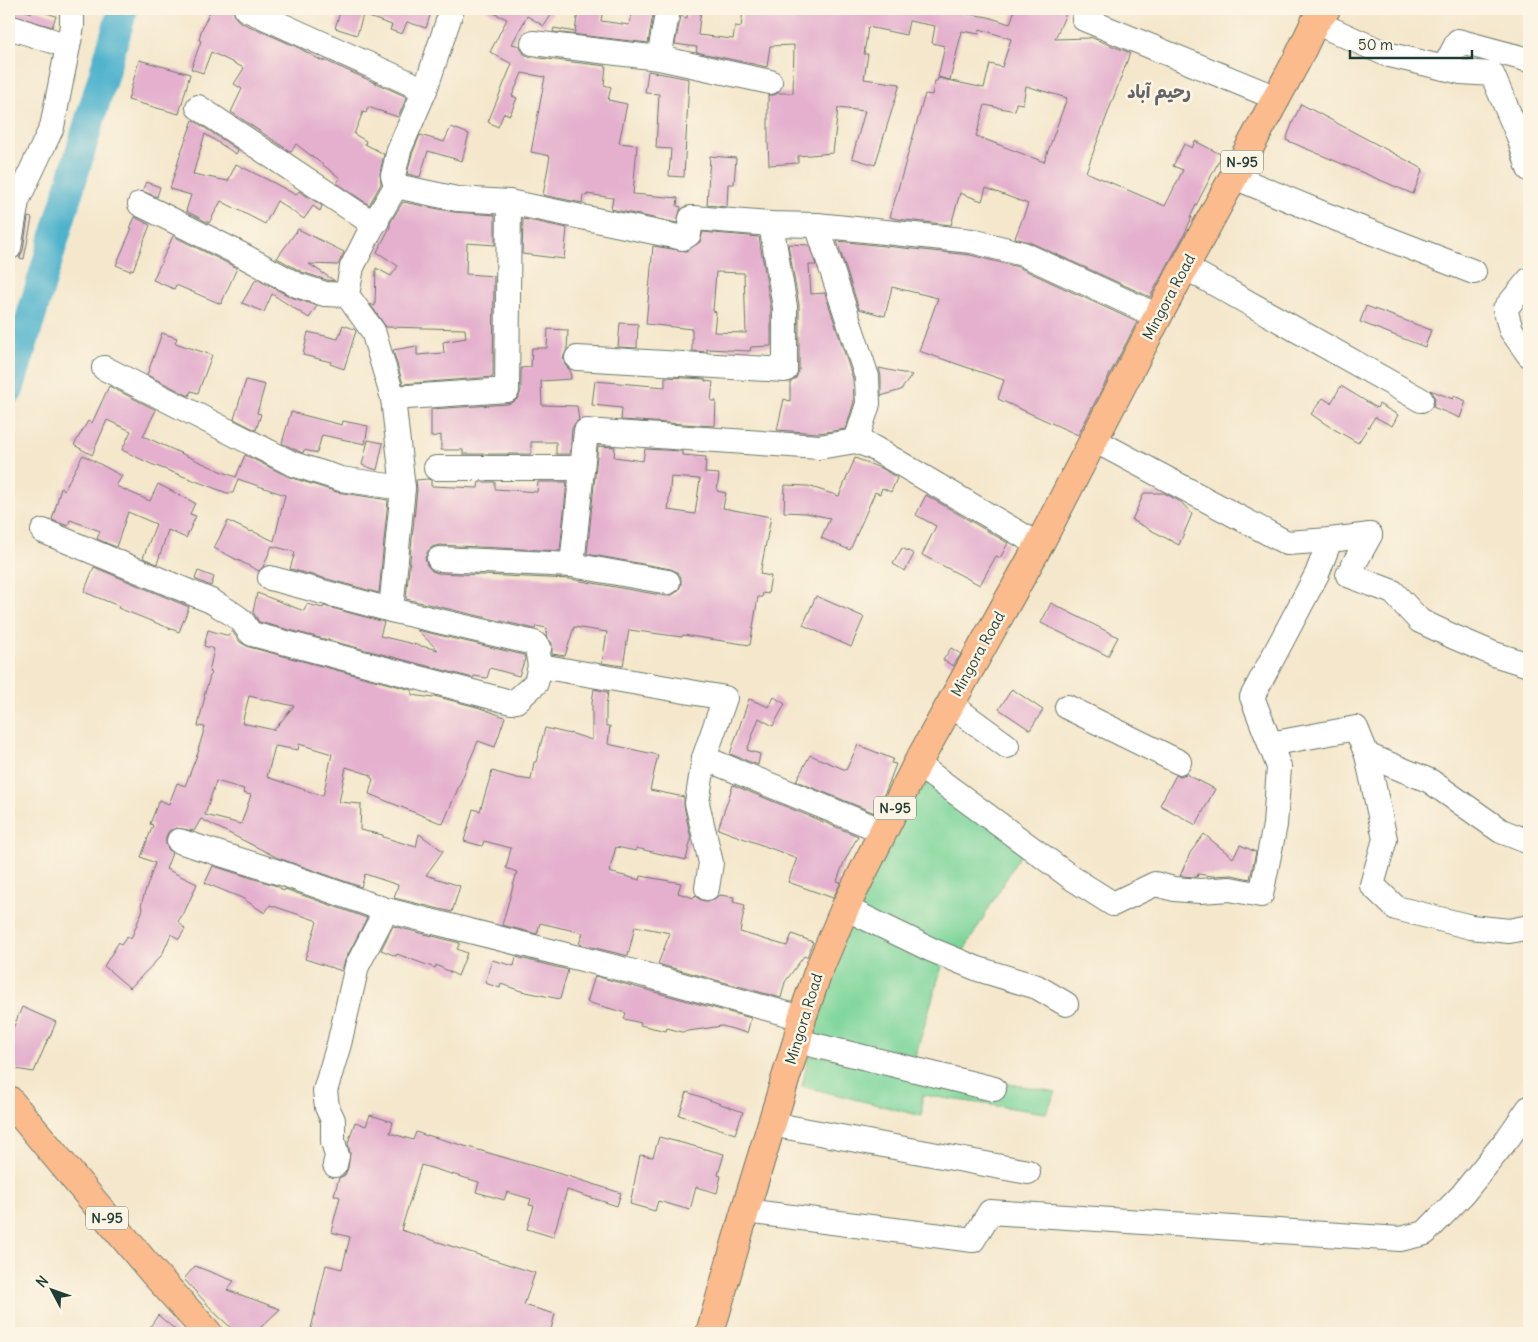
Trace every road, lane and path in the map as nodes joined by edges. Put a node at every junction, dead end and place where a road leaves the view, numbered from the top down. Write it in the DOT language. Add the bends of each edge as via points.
graph roads {
  1 [pos="72,9"];
  2 [pos="246,9"];
  3 [pos="452,9"];
  4 [pos="668,9"];
  5 [pos="1321,15"];
  6 [pos="1084,19"];
  7 [pos="9,27"];
  8 [pos="533,43"];
  9 [pos="68,46"];
  10 [pos="659,58"];
  11 [pos="1529,60"];
  12 [pos="1444,68"];
  13 [pos="770,82"];
  14 [pos="425,90"];
  15 [pos="1276,98"];
  16 [pos="198,107"];
  17 [pos="1524,137"];
  18 [pos="1529,169"];
  19 [pos="1234,177"];
  20 [pos="396,186"];
  21 [pos="509,202"];
  22 [pos="140,204"];
  23 [pos="377,221"];
  24 [pos="771,224"];
  25 [pos="817,225"];
  26 [pos="9,248"];
  27 [pos="1185,267"];
  28 [pos="1474,272"];
  29 [pos="1529,280"];
  30 [pos="347,295"];
  31 [pos="1158,316"];
  32 [pos="1529,355"];
  33 [pos="577,358"];
  34 [pos="104,368"];
  35 [pos="393,398"];
  36 [pos="1421,400"];
  37 [pos="1094,440"];
  38 [pos="856,441"];
  39 [pos="436,468"];
  40 [pos="582,468"];
  41 [pos="403,488"];
  42 [pos="43,531"];
  43 [pos="1330,540"];
  44 [pos="1039,545"];
  45 [pos="438,559"];
  46 [pos="572,565"];
  47 [pos="270,578"];
  48 [pos="668,582"];
  49 [pos="391,610"];
  50 [pos="1529,665"];
  51 [pos="540,666"];
  52 [pos="950,704"];
  53 [pos="1067,707"];
  54 [pos="1270,744"];
  55 [pos="1007,746"];
  56 [pos="1367,755"];
  57 [pos="704,758"];
  58 [pos="1179,762"];
  59 [pos="917,764"];
  60 [pos="883,831"];
  61 [pos="179,842"];
  62 [pos="1529,842"];
  63 [pos="707,888"];
  64 [pos="844,908"];
  65 [pos="386,910"];
  66 [pos="1529,928"];
  67 [pos="1066,1004"];
  68 [pos="799,1029"];
  69 [pos="994,1089"];
  70 [pos="9,1100"];
  71 [pos="1529,1108"];
  72 [pos="772,1124"];
  73 [pos="335,1165"];
  74 [pos="1028,1172"];
  75 [pos="744,1211"];
  76 [pos="208,1333"];
  77 [pos="710,1333"];
  1 -- 9 [label="street"];
  2 -- 14 [label="street"];
  3 -- 14 [label="street"];
  4 -- 10 [label="street"];
  5 -- 12 [label="street" via="1386,54"];
  5 -- 15 [label="main road, Mingora Road / N-95"];
  6 -- 15 [label="street"];
  7 -- 9 [label="street"];
  8 -- 10 [label="street"];
  9 -- 26 [label="street" via="52,127 17,201"];
  10 -- 13 [label="street"];
  11 -- 12 [label="street" via="1458,41"];
  12 -- 17 [label="street" via="1492,74"];
  14 -- 20 [label="street" via="399,150 393,176"];
  15 -- 19 [label="main road, Mingora Road / N-95"];
  16 -- 23 [label="street" via="363,217"];
  17 -- 18 [label="street"];
  19 -- 27 [label="main road, Mingora Road / N-95"];
  19 -- 28 [label="street"];
  20 -- 21 [label="street" via="457,199"];
  20 -- 23 [label="street"];
  21 -- 24 [label="street" via="683,238 689,234 691,218"];
  21 -- 35 [label="street" via="507,390"];
  22 -- 30 [label="street" via="297,285 326,294"];
  23 -- 30 [label="street" via="352,267"];
  24 -- 25 [label="street"];
  24 -- 33 [label="street" via="784,307 785,370"];
  25 -- 31 [label="street" via="972,241 1023,254"];
  25 -- 38 [label="street" via="866,377 868,404"];
  27 -- 31 [label="main road, Mingora Road / N-95"];
  27 -- 36 [label="street"];
  29 -- 32 [label="street" via="1505,308 1511,330"];
  30 -- 35 [label="street" via="373,331"];
  31 -- 37 [label="main road, Mingora Road / N-95"];
  34 -- 41 [label="street" via="293,464 341,479"];
  35 -- 41 [label="street"];
  37 -- 43 [label="street" via="1287,543"];
  37 -- 44 [label="main road, Mingora Road / N-95"];
  38 -- 40 [label="street" via="819,447 586,431"];
  38 -- 44 [label="street" via="872,447"];
  39 -- 40 [label="street"];
  40 -- 46 [label="street"];
  41 -- 49 [label="street"];
  42 -- 51 [label="street" via="211,601 242,622 252,634 510,702 516,701 536,683"];
  43 -- 50 [label="street" via="1370,535 1348,576 1393,592 1420,620 1437,629 1494,654"];
  43 -- 54 [label="street" via="1317,574 1252,697"];
  44 -- 52 [label="main road, Mingora Road / N-95"];
  45 -- 46 [label="street"];
  46 -- 48 [label="street"];
  47 -- 49 [label="street"];
  49 -- 51 [label="street" via="534,643 538,648"];
  51 -- 57 [label="street" via="725,698"];
  52 -- 55 [label="street"];
  52 -- 59 [label="main road, Mingora Road / N-95"];
  53 -- 58 [label="street"];
  54 -- 56 [label="street" via="1356,728"];
  54 -- 59 [label="street" via="1278,767 1274,825 1261,895 1230,889 1174,889 1155,884 1113,904 1072,878"];
  56 -- 62 [label="street" via="1430,782 1501,831"];
  56 -- 66 [label="street" via="1385,839 1372,885 1396,908 1471,927 1510,931"];
  57 -- 60 [label="street"];
  57 -- 63 [label="street" via="697,803 711,864"];
  59 -- 60 [label="main road, Mingora Road / N-95"];
  60 -- 64 [label="main road, Mingora Road / N-95"];
  61 -- 65 [label="street" via="281,872"];
  64 -- 67 [label="street" via="978,969 1037,987"];
  64 -- 68 [label="main road, Mingora Road / N-95"];
  65 -- 68 [label="street" via="646,975"];
  65 -- 73 [label="street" via="357,966 325,1091 333,1120"];
  68 -- 69 [label="street"];
  68 -- 72 [label="main road, Mingora Road / N-95"];
  70 -- 76 [label="main road, N-95"];
  71 -- 75 [label="street" via="1462,1195 1425,1233 1400,1239 990,1212 973,1240"];
  72 -- 74 [label="street"];
  72 -- 75 [label="main road, Mingora Road / N-95"];
  75 -- 77 [label="main road, Mingora Road / N-95"];
}
